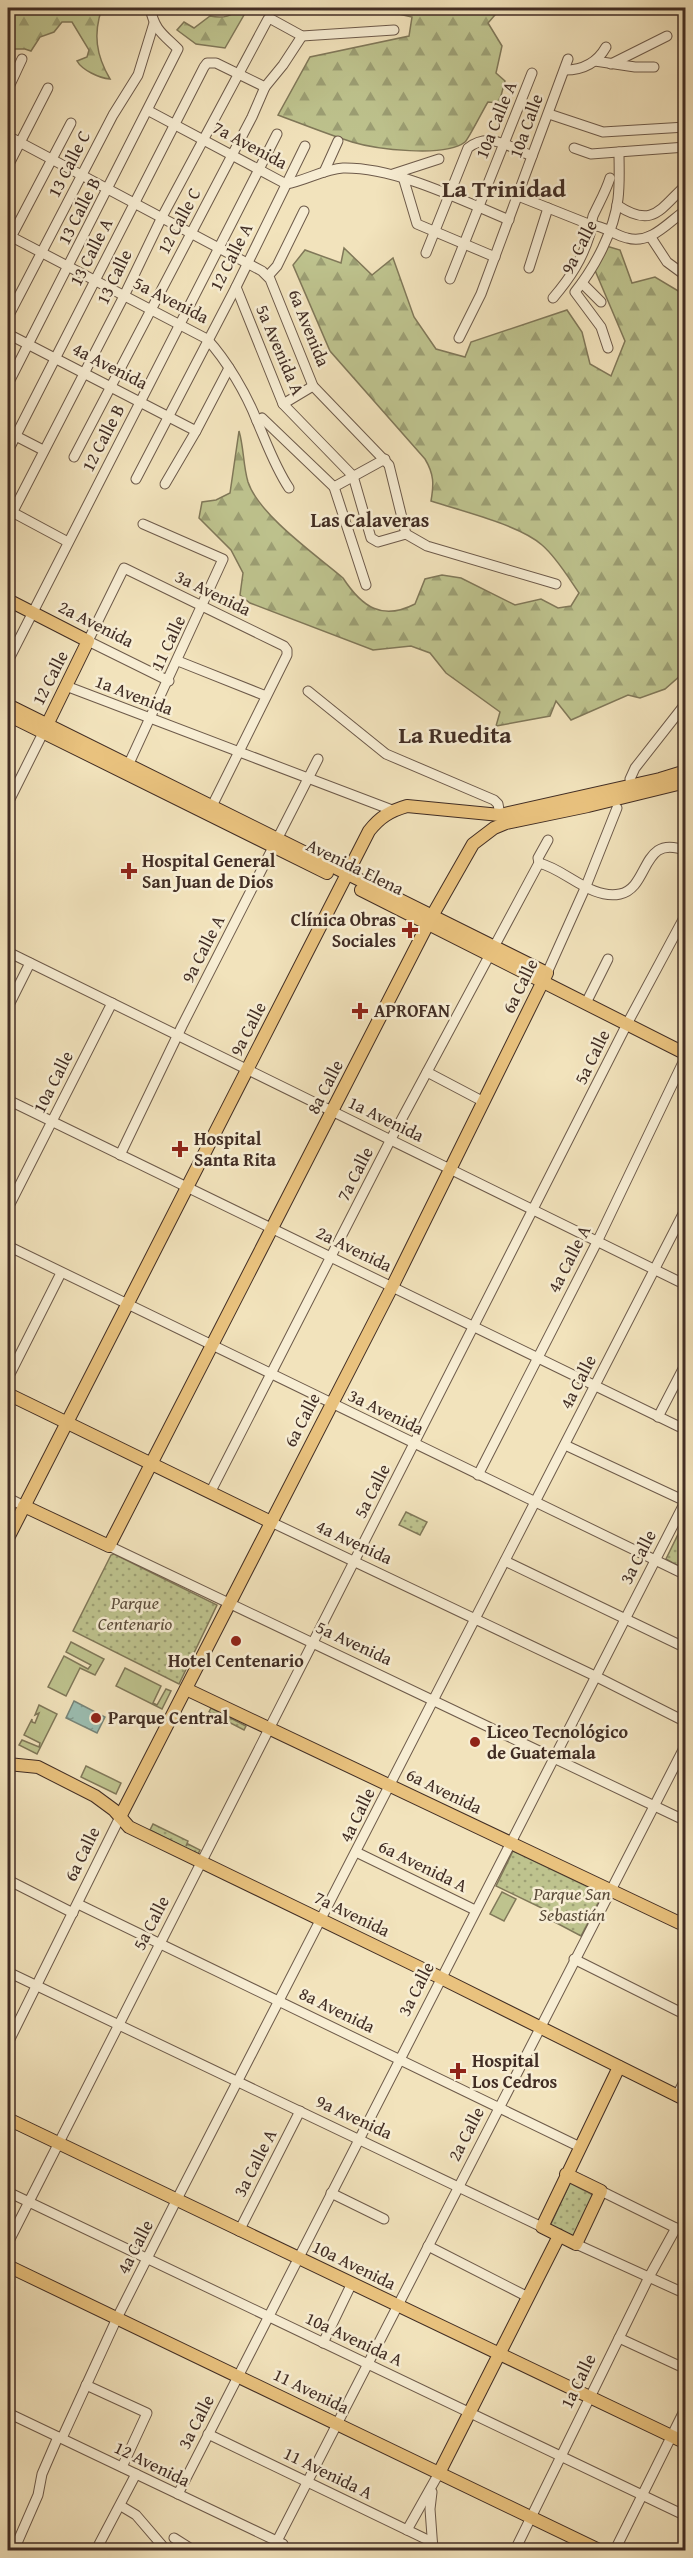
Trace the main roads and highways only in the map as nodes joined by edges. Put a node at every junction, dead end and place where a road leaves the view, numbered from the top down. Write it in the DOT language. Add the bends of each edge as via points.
graph roads {
  1 [pos="8,600"];
  2 [pos="88,640"];
  3 [pos="8,705"];
  4 [pos="8,715"];
  5 [pos="45,728"];
  6 [pos="686,771"];
  7 [pos="686,782"];
  8 [pos="346,877"];
  9 [pos="430,920"];
  10 [pos="544,977"];
  11 [pos="686,1055"];
  12 [pos="8,1394"];
  13 [pos="67,1424"];
  14 [pos="151,1465"];
  15 [pos="24,1506"];
  16 [pos="271,1522"];
  17 [pos="8,1538"];
  18 [pos="109,1546"];
  19 [pos="186,1689"];
  20 [pos="8,1764"];
  21 [pos="120,1817"];
  22 [pos="686,1926"];
  23 [pos="619,2067"];
  24 [pos="681,2098"];
  25 [pos="8,2119"];
  26 [pos="566,2174"];
  27 [pos="559,2236"];
  28 [pos="8,2266"];
  29 [pos="498,2354"];
  30 [pos="686,2444"];
  31 [pos="439,2473"];
  32 [pos="599,2550"];
  1 -- 2 [label="main road, 2a Avenida"];
  2 -- 5 [label="main road, 12 Calle"];
  3 -- 5 [label="main road, Avenida Elena"];
  4 -- 5 [label="main road, Avenida Elena"];
  5 -- 8 [label="main road, Avenida Elena"];
  6 -- 8 [label="main road, 9a Calle" via="500,815 419,806 392,810 369,831"];
  7 -- 9 [label="main road, 8a Calle" via="494,828 473,844"];
  8 -- 9 [label="main road, Avenida Elena"];
  8 -- 13 [label="main road, 9a Calle"];
  9 -- 10 [label="main road, Avenida Elena"];
  9 -- 14 [label="main road, 8a Calle"];
  10 -- 11 [label="main road, Avenida Elena"];
  10 -- 16 [label="main road, 6a Calle" via="392,1288"];
  12 -- 13 [label="main road, 4a Avenida"];
  13 -- 14 [label="main road, 4a Avenida"];
  13 -- 15 [label="main road, 9a Calle"];
  14 -- 16 [label="main road, 4a Avenida"];
  14 -- 18 [label="main road, 8a Calle"];
  15 -- 17 [label="main road, 9a Calle"];
  15 -- 18 [label="main road, 5a Avenida"];
  16 -- 19 [label="main road, 6a Calle"];
  19 -- 21 [label="main road, 6a Calle"];
  19 -- 22 [label="main road, 6a Avenida"];
  20 -- 21 [label="main road, 7a Avenida" via="42,1768 95,1796"];
  21 -- 23 [label="main road, 7a Avenida" via="129,1827"];
  23 -- 24 [label="main road, 7a Avenida"];
  23 -- 26 [label="main road"];
  25 -- 29 [label="main road, 10a Avenida"];
  26 -- 27 [label="main road, 9a Avenida" via="542,2227"];
  26 -- 27 [label="main road, 9a Avenida" via="601,2191 576,2244"];
  27 -- 29 [label="main road"];
  28 -- 31 [label="main road, 11 Avenida"];
  29 -- 30 [label="main road, 10a Avenida"];
  29 -- 31 [label="main road"];
  31 -- 32 [label="main road, 11 Avenida"];
}
